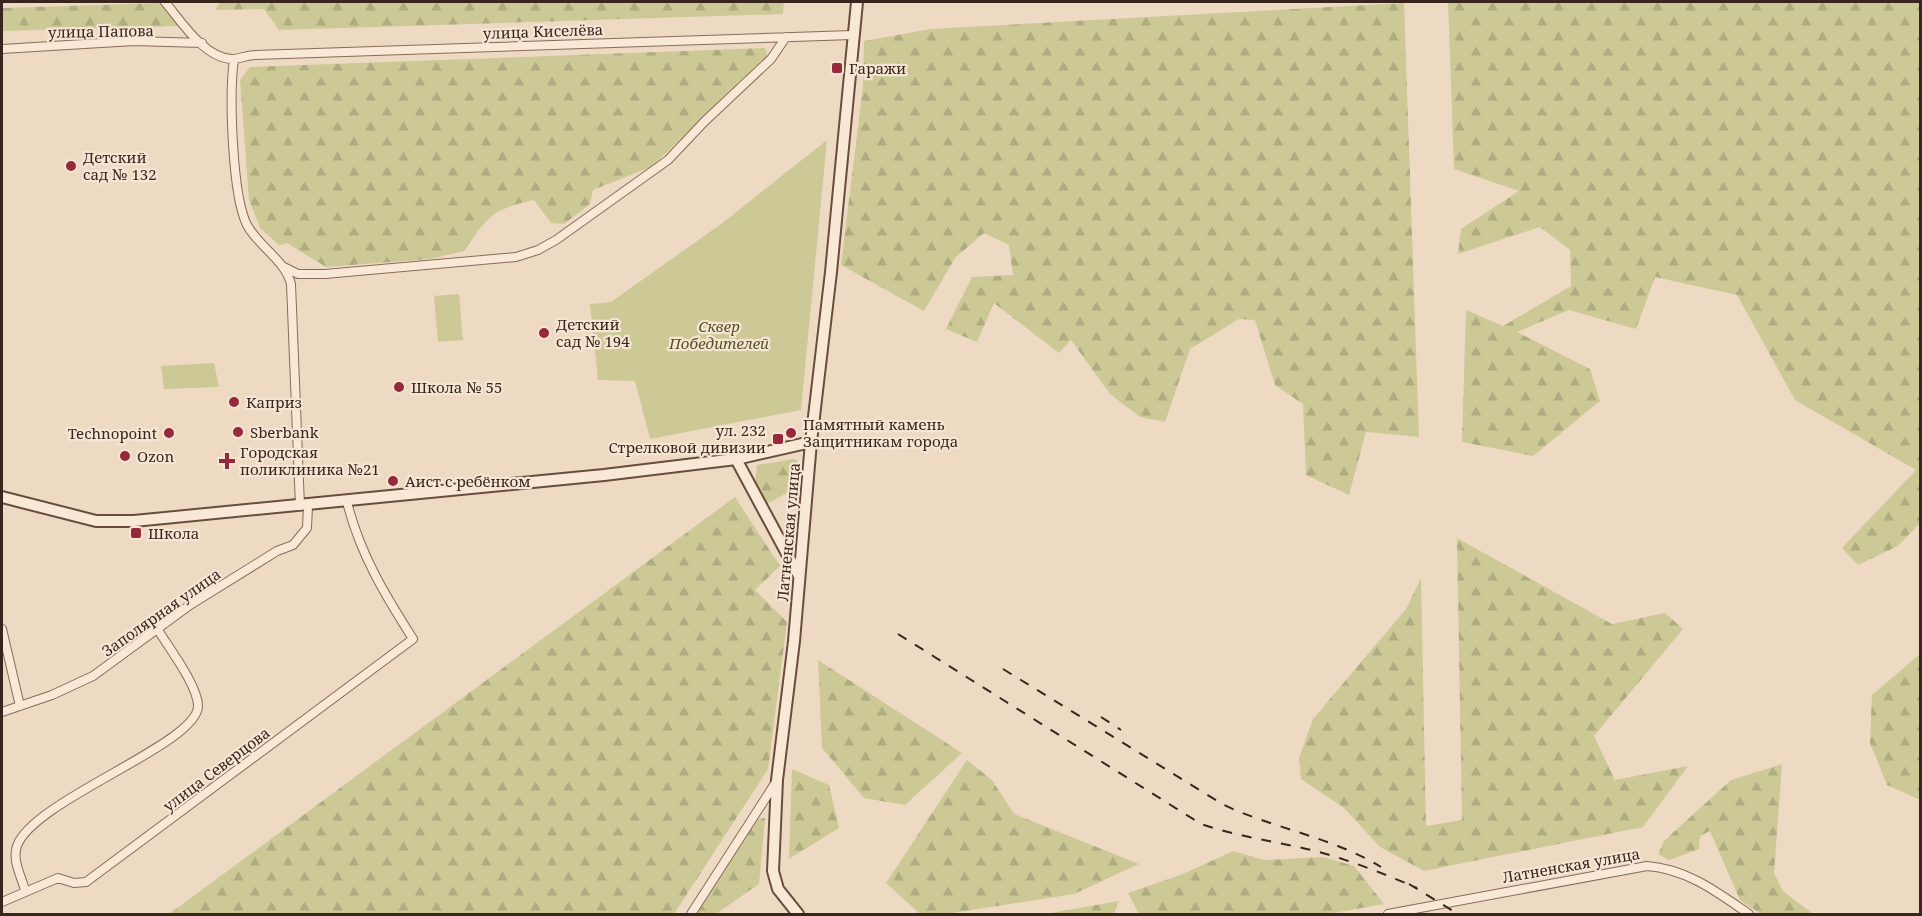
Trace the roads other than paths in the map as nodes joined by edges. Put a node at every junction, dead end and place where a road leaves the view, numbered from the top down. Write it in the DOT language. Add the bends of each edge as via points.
graph roads {
  1 [pos="165,2"];
  2 [pos="857,2"];
  3 [pos="854,35"];
  4 [pos="786,37"];
  5 [pos="202,43"];
  6 [pos="2,49"];
  7 [pos="234,59"];
  8 [pos="284,267"];
  9 [pos="811,442"];
  10 [pos="736,459"];
  11 [pos="2,497"];
  12 [pos="348,502"];
  13 [pos="304,506"];
  14 [pos="799,576"];
  15 [pos="2,630"];
  16 [pos="158,630"];
  17 [pos="20,706"];
  18 [pos="2,712"];
  19 [pos="777,780"];
  20 [pos="25,890"];
  21 [pos="2,902"];
  22 [pos="691,915"];
  23 [pos="798,915"];
  24 [pos="1388,915"];
  25 [pos="1749,915"];
  1 -- 5 [label="street"];
  2 -- 3 [label="street, Латненская улица"];
  3 -- 4 [label="street, улица Киселёва"];
  3 -- 9 [label="street, Латненская улица"];
  4 -- 7 [label="street, улица Киселёва" via="255,55"];
  4 -- 8 [label="street" via="771,59 669,160 538,250 516,257 325,274 298,274"];
  5 -- 6 [label="street, улица Папова" via="134,41"];
  5 -- 7 [label="street" via="216,54"];
  7 -- 8 [label="street" via="230,86 242,210 253,234"];
  8 -- 13 [label="street" via="291,284"];
  9 -- 10 [label="street"];
  9 -- 14 [label="street, Латненская улица"];
  10 -- 12 [label="street"];
  10 -- 14 [label="street"];
  11 -- 13 [label="street" via="96,521"];
  12 -- 13 [label="street"];
  12 -- 20 [label="street, улица Северцова" via="371,570 413,639 86,882 58,878"];
  13 -- 16 [label="street, Заполярная улица" via="307,528 293,545 190,605"];
  14 -- 19 [label="street, Латненская улица"];
  15 -- 17 [label="street"];
  16 -- 17 [label="street, Заполярная улица" via="93,676"];
  16 -- 20 [label="street" via="196,697 198,710 194,719 39,820 21,836 15,858"];
  17 -- 18 [label="street, Заполярная улица"];
  19 -- 22 [label="street"];
  19 -- 23 [label="street, Латненская улица" via="773,871 778,889"];
  20 -- 21 [label="street, улица Северцова"];
  24 -- 25 [label="street, Латненская улица" via="1647,866 1679,872"];
}
